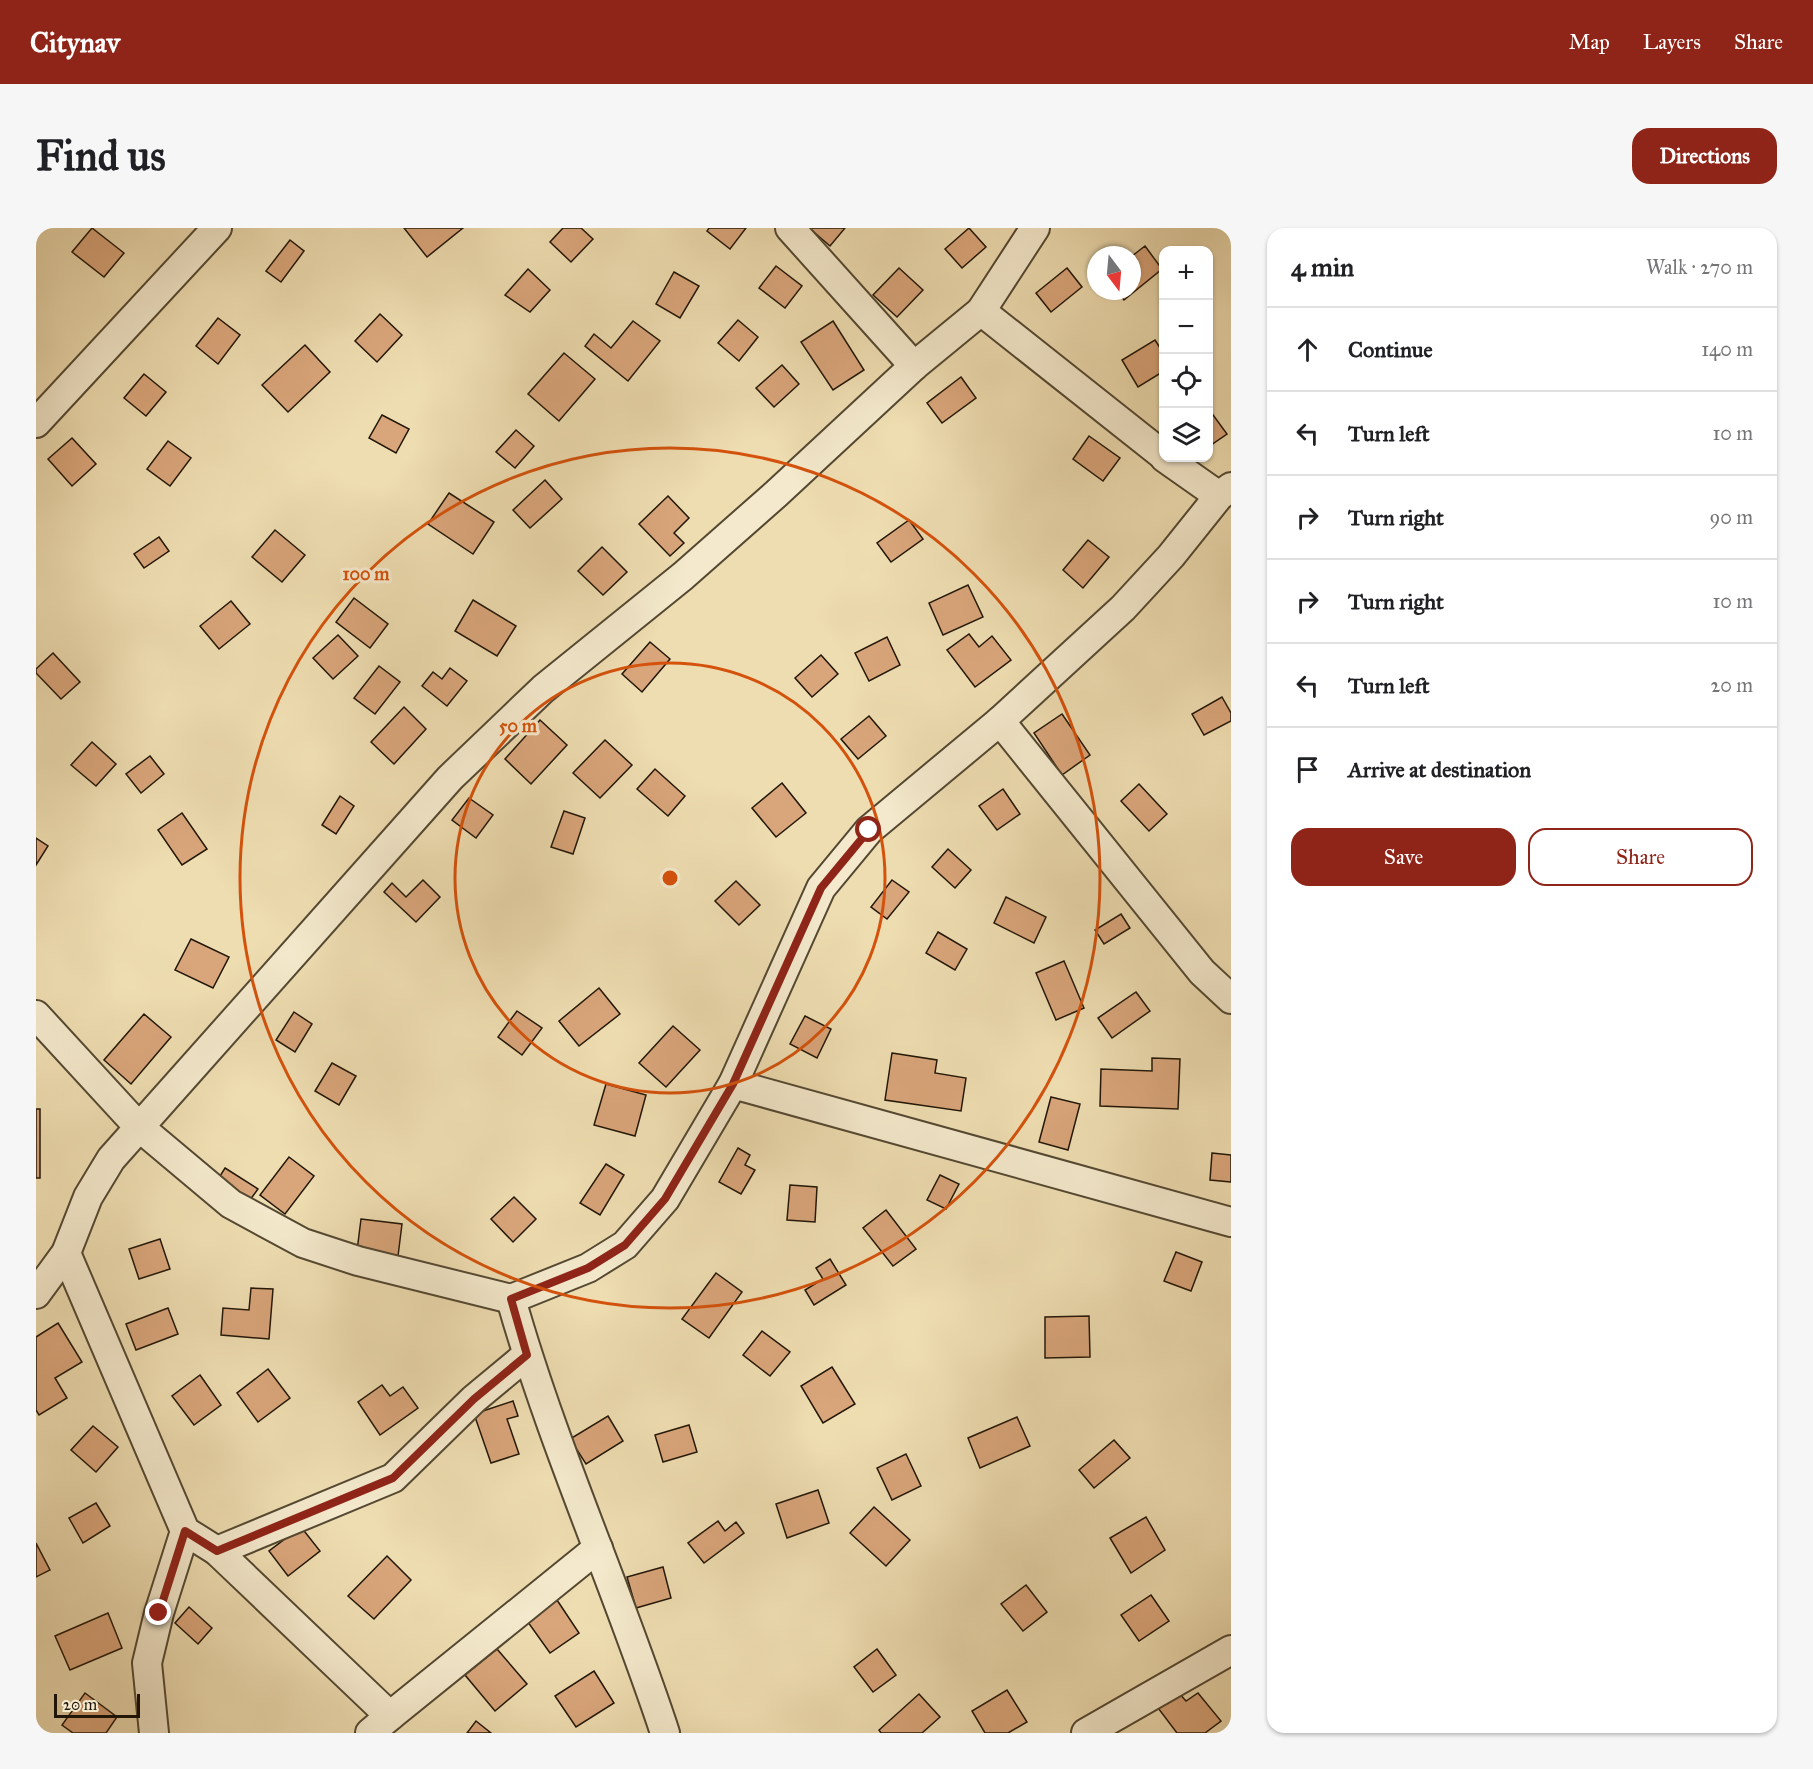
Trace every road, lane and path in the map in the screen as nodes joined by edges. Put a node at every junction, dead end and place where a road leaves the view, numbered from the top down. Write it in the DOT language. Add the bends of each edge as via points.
graph roads {
  1 [pos="216,228"];
  2 [pos="790,228"];
  3 [pos="1035,228"];
  4 [pos="981,310"];
  5 [pos="914,366"];
  6 [pos="36,423"];
  7 [pos="1159,452"];
  8 [pos="1174,462"];
  9 [pos="1225,491"];
  10 [pos="1000,721"];
  11 [pos="1231,999"];
  12 [pos="36,1015"];
  13 [pos="733,1084"];
  14 [pos="138,1126"];
  15 [pos="1231,1222"];
  16 [pos="66,1253"];
  17 [pos="36,1294"];
  18 [pos="511,1299"];
  19 [pos="527,1355"];
  20 [pos="185,1531"];
  21 [pos="598,1548"];
  22 [pos="217,1551"];
  23 [pos="1231,1650"];
  24 [pos="380,1725"];
  25 [pos="154,1733"];
  26 [pos="665,1733"];
  27 [pos="1086,1733"];
  1 -- 6 [label="street"];
  2 -- 5 [label="street"];
  3 -- 4 [label="street"];
  4 -- 5 [label="street"];
  4 -- 7 [label="street"];
  5 -- 14 [label="street" via="768,502 543,689 450,778"];
  8 -- 9 [label="street"];
  9 -- 10 [label="street" via="1123,608"];
  10 -- 11 [label="street" via="1202,972"];
  10 -- 13 [label="street" via="869,830 821,888"];
  12 -- 14 [label="street"];
  13 -- 15 [label="street"];
  13 -- 18 [label="street" via="665,1199 625,1245 588,1268"];
  14 -- 16 [label="street" via="111,1159 88,1197"];
  14 -- 18 [label="street" via="231,1204 303,1243 358,1261"];
  16 -- 17 [label="street"];
  16 -- 20 [label="street"];
  18 -- 19 [label="street"];
  19 -- 21 [label="street"];
  19 -- 22 [label="street" via="474,1399 393,1478"];
  20 -- 22 [label="street"];
  20 -- 25 [label="street" via="147,1663"];
  21 -- 24 [label="street"];
  21 -- 26 [label="street"];
  22 -- 24 [label="street"];
  23 -- 27 [label="street"];
}
